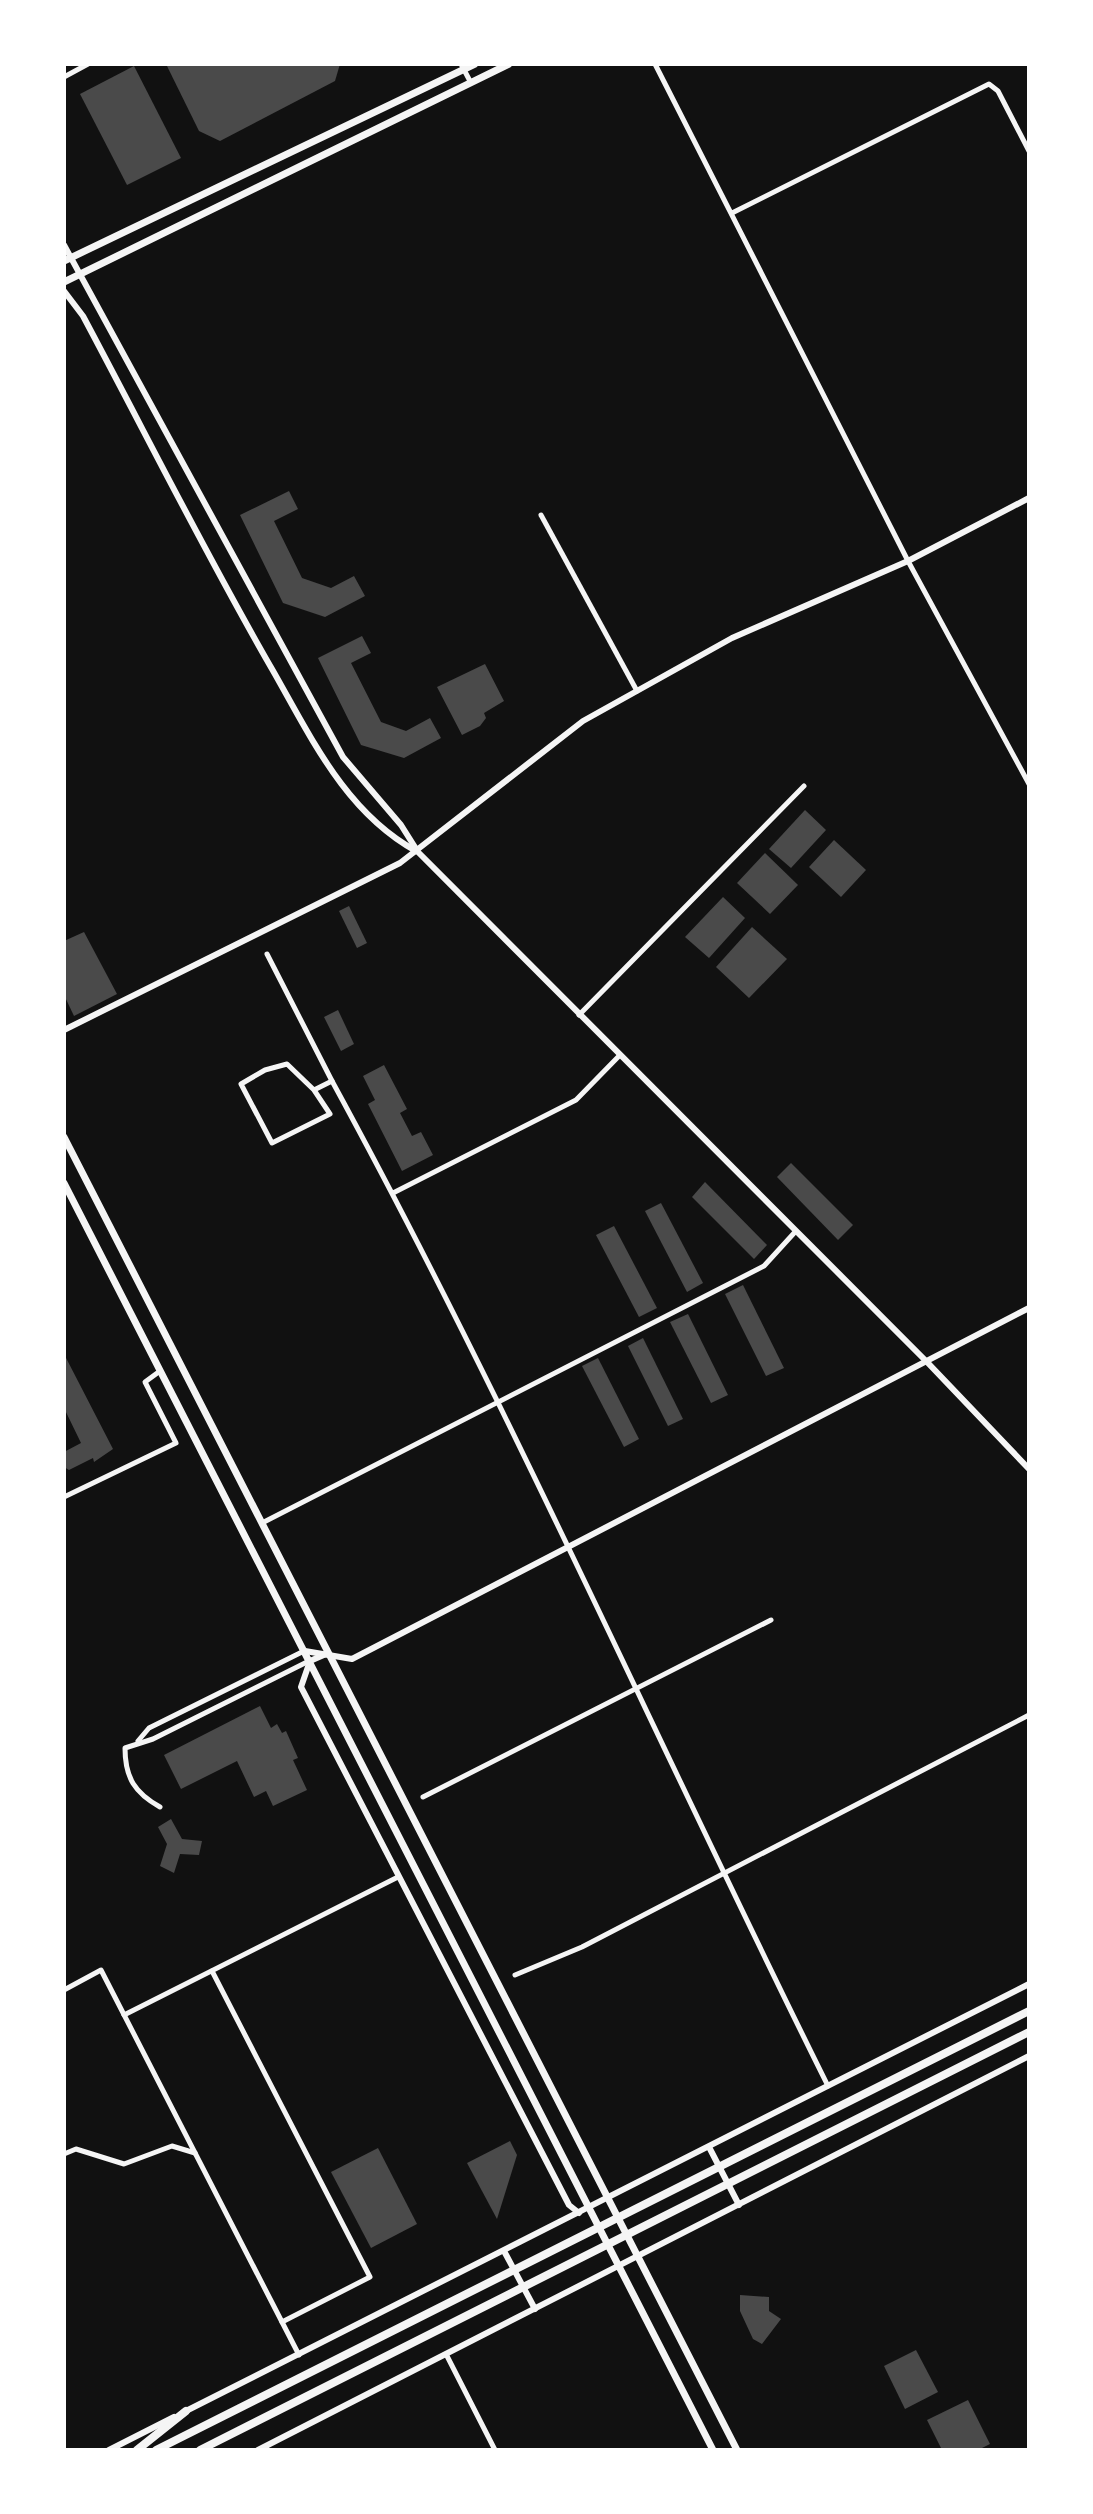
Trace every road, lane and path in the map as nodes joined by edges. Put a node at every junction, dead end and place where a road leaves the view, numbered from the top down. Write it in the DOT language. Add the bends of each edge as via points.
graph roads {
  1 [pos="88,64"];
  2 [pos="475,64"];
  3 [pos="509,64"];
  4 [pos="655,64"];
  5 [pos="462,67"];
  6 [pos="64,77"];
  7 [pos="471,83"];
  8 [pos="1029,151"];
  9 [pos="732,213"];
  10 [pos="64,245"];
  11 [pos="67,259"];
  12 [pos="79,274"];
  13 [pos="64,282"];
  14 [pos="64,291"];
  15 [pos="1029,498"];
  16 [pos="541,515"];
  17 [pos="908,561"];
  18 [pos="637,691"];
  19 [pos="1029,784"];
  20 [pos="804,786"];
  21 [pos="418,852"];
  22 [pos="267,954"];
  23 [pos="579,1015"];
  24 [pos="64,1030"];
  25 [pos="619,1056"];
  26 [pos="332,1081"];
  27 [pos="314,1090"];
  28 [pos="64,1137"];
  29 [pos="64,1183"];
  30 [pos="393,1193"];
  31 [pos="795,1232"];
  32 [pos="1029,1308"];
  33 [pos="927,1362"];
  34 [pos="160,1371"];
  35 [pos="498,1400"];
  36 [pos="1029,1469"];
  37 [pos="64,1497"];
  38 [pos="262,1523"];
  39 [pos="571,1547"];
  40 [pos="771,1620"];
  41 [pos="305,1651"];
  42 [pos="329,1653"];
  43 [pos="310,1661"];
  44 [pos="636,1687"];
  45 [pos="1029,1715"];
  46 [pos="138,1741"];
  47 [pos="423,1797"];
  48 [pos="160,1807"];
  49 [pos="722,1873"];
  50 [pos="398,1877"];
  51 [pos="212,1971"];
  52 [pos="515,1975"];
  53 [pos="1029,1984"];
  54 [pos="64,1990"];
  55 [pos="1029,2011"];
  56 [pos="124,2015"];
  57 [pos="1029,2032"];
  58 [pos="1029,2056"];
  59 [pos="828,2086"];
  60 [pos="709,2147"];
  61 [pos="195,2153"];
  62 [pos="64,2154"];
  63 [pos="610,2198"];
  64 [pos="739,2205"];
  65 [pos="589,2208"];
  66 [pos="579,2213"];
  67 [pos="504,2251"];
  68 [pos="639,2258"];
  69 [pos="620,2267"];
  70 [pos="535,2309"];
  71 [pos="282,2322"];
  72 [pos="446,2354"];
  73 [pos="299,2355"];
  74 [pos="186,2411"];
  75 [pos="109,2450"];
  76 [pos="137,2450"];
  77 [pos="156,2450"];
  78 [pos="200,2450"];
  79 [pos="258,2450"];
  80 [pos="495,2450"];
  81 [pos="713,2450"];
  82 [pos="737,2450"];
  1 -- 6 [label="street"];
  2 -- 5 [label="main road"];
  3 -- 7 [label="main road"];
  4 -- 9 [label="street"];
  5 -- 7 [label="street"];
  5 -- 11 [label="main road"];
  7 -- 12 [label="main road"];
  8 -- 9 [label="street" via="998,91 989,84"];
  9 -- 17 [label="street"];
  10 -- 11 [label="street"];
  11 -- 12 [label="street"];
  12 -- 13 [label="main road"];
  12 -- 21 [label="street" via="343,757"];
  14 -- 21 [label="street" via="83,316 318,751 387,835"];
  15 -- 17 [label="street"];
  16 -- 18 [label="street"];
  17 -- 18 [label="street" via="732,638"];
  17 -- 19 [label="street"];
  18 -- 21 [label="street" via="583,721"];
  20 -- 23 [label="street"];
  21 -- 23 [label="street"];
  21 -- 24 [label="street"];
  22 -- 26 [label="street"];
  23 -- 25 [label="street"];
  25 -- 30 [label="street" via="576,1100"];
  25 -- 31 [label="street"];
  26 -- 27 [label="street"];
  26 -- 30 [label="street"];
  27 -- 27 [label="street" via="287,1064 241,1084 272,1143 330,1114"];
  28 -- 38 [label="main road"];
  29 -- 34 [label="main road"];
  30 -- 35 [label="street"];
  31 -- 33 [label="street"];
  31 -- 35 [label="street" via="764,1266"];
  32 -- 33 [label="street"];
  33 -- 36 [label="street"];
  33 -- 39 [label="street"];
  34 -- 37 [label="street" via="145,1382 176,1443"];
  34 -- 41 [label="main road"];
  35 -- 38 [label="street"];
  35 -- 39 [label="street"];
  38 -- 42 [label="main road"];
  39 -- 42 [label="street" via="352,1659"];
  39 -- 44 [label="street"];
  40 -- 44 [label="street"];
  41 -- 42 [label="street"];
  41 -- 43 [label="main road"];
  41 -- 46 [label="street" via="149,1728"];
  42 -- 43 [label="street"];
  42 -- 63 [label="main road"];
  43 -- 46 [label="street" via="153,1739"];
  43 -- 50 [label="street" via="301,1687"];
  43 -- 65 [label="main road"];
  44 -- 47 [label="street"];
  44 -- 49 [label="street"];
  45 -- 49 [label="street"];
  46 -- 48 [label="street" via="125,1748 128,1775 139,1795"];
  49 -- 52 [label="street" via="582,1947"];
  49 -- 59 [label="street"];
  50 -- 51 [label="street"];
  50 -- 66 [label="street" via="569,2205"];
  51 -- 56 [label="street"];
  51 -- 71 [label="street" via="370,2277"];
  53 -- 59 [label="street"];
  54 -- 56 [label="street" via="101,1970"];
  55 -- 77 [label="highway"];
  56 -- 61 [label="street"];
  57 -- 78 [label="highway"];
  58 -- 64 [label="street"];
  59 -- 60 [label="street"];
  60 -- 63 [label="street"];
  60 -- 64 [label="street"];
  61 -- 62 [label="street" via="172,2146 124,2164 76,2149"];
  61 -- 71 [label="street"];
  63 -- 65 [label="street"];
  63 -- 68 [label="main road"];
  64 -- 68 [label="street"];
  65 -- 66 [label="street"];
  65 -- 69 [label="main road"];
  66 -- 67 [label="street"];
  67 -- 70 [label="street"];
  67 -- 73 [label="street"];
  68 -- 69 [label="street"];
  68 -- 82 [label="main road"];
  69 -- 70 [label="street"];
  69 -- 81 [label="main road"];
  70 -- 72 [label="street"];
  71 -- 73 [label="street"];
  72 -- 79 [label="street"];
  72 -- 80 [label="street"];
  73 -- 74 [label="street"];
  74 -- 75 [label="street"];
  74 -- 76 [label="highway"];
}
